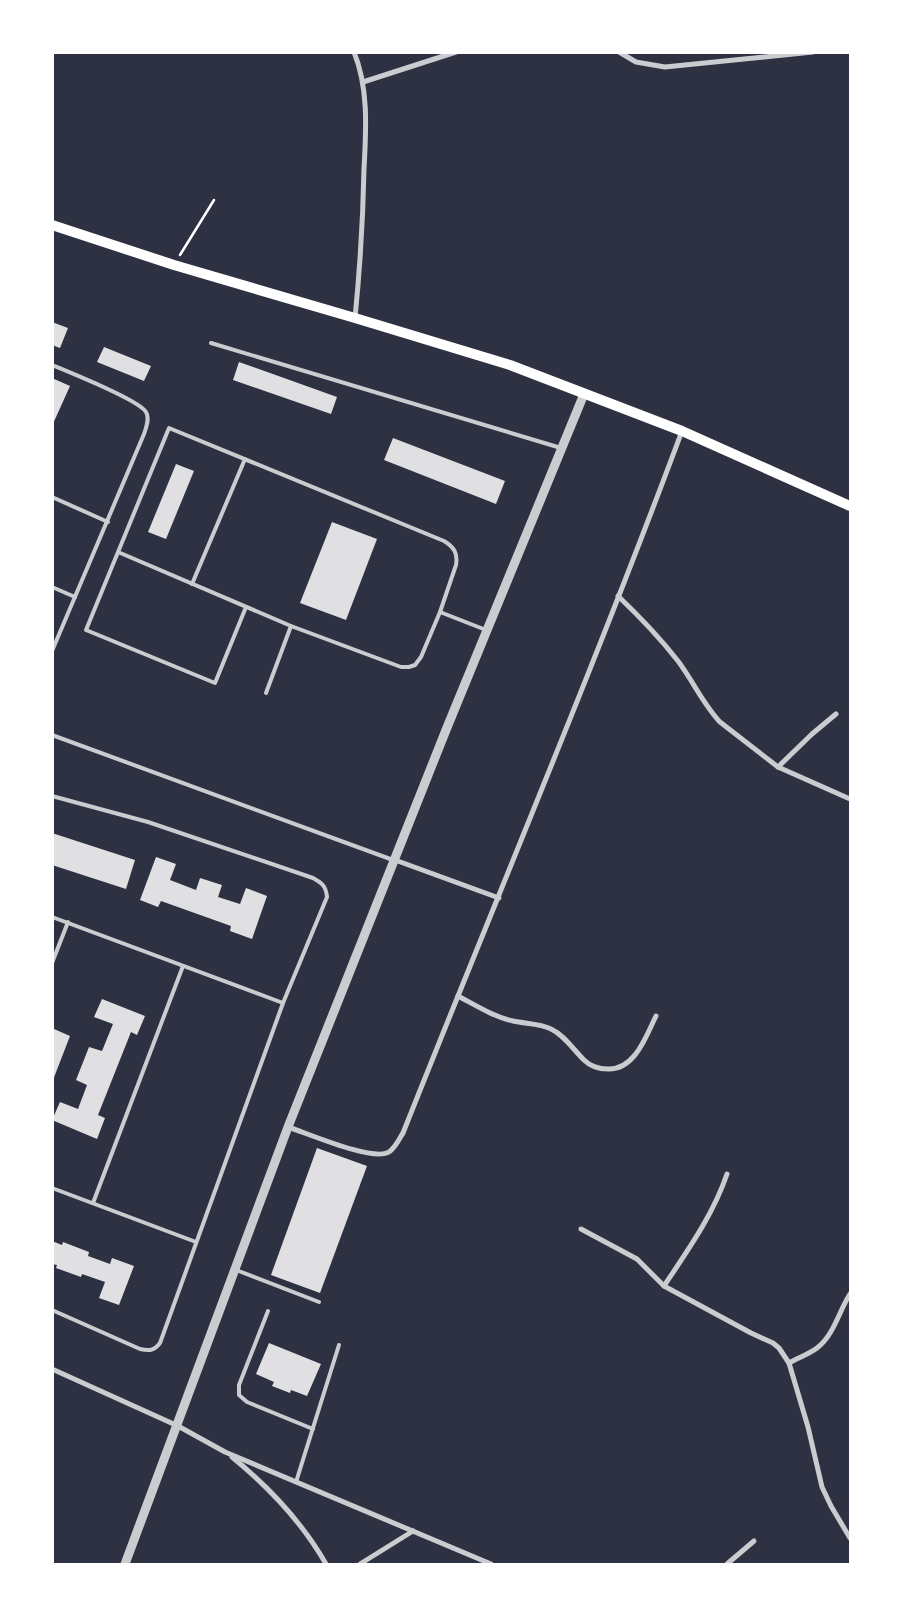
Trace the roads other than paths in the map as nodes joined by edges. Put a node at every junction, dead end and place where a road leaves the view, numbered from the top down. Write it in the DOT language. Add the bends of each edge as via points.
graph roads {
  1 [pos="354,52"];
  2 [pos="456,52"];
  3 [pos="619,52"];
  4 [pos="814,52"];
  5 [pos="363,82"];
  6 [pos="52,226"];
  7 [pos="355,318"];
  8 [pos="211,343"];
  9 [pos="52,365"];
  10 [pos="584,394"];
  11 [pos="682,431"];
  12 [pos="561,448"];
  13 [pos="245,459"];
  14 [pos="52,497"];
  15 [pos="850,506"];
  16 [pos="108,522"];
  17 [pos="118,552"];
  18 [pos="192,584"];
  19 [pos="52,587"];
  20 [pos="618,596"];
  21 [pos="76,597"];
  22 [pos="246,608"];
  23 [pos="440,612"];
  24 [pos="291,626"];
  25 [pos="487,630"];
  26 [pos="52,651"];
  27 [pos="266,693"];
  28 [pos="836,714"];
  29 [pos="52,735"];
  30 [pos="778,767"];
  31 [pos="52,796"];
  32 [pos="850,799"];
  33 [pos="395,860"];
  34 [pos="499,898"];
  35 [pos="52,917"];
  36 [pos="68,922"];
  37 [pos="52,963"];
  38 [pos="183,966"];
  39 [pos="458,996"];
  40 [pos="283,1003"];
  41 [pos="656,1016"];
  42 [pos="288,1126"];
  43 [pos="727,1174"];
  44 [pos="52,1188"];
  45 [pos="93,1203"];
  46 [pos="581,1229"];
  47 [pos="196,1242"];
  48 [pos="234,1269"];
  49 [pos="664,1286"];
  50 [pos="850,1294"];
  51 [pos="319,1302"];
  52 [pos="52,1310"];
  53 [pos="268,1311"];
  54 [pos="339,1345"];
  55 [pos="788,1363"];
  56 [pos="52,1369"];
  57 [pos="178,1426"];
  58 [pos="313,1429"];
  59 [pos="226,1452"];
  60 [pos="296,1482"];
  61 [pos="413,1531"];
  62 [pos="850,1538"];
  63 [pos="754,1541"];
  64 [pos="125,1564"];
  65 [pos="326,1564"];
  66 [pos="360,1564"];
  67 [pos="491,1564"];
  68 [pos="726,1564"];
  1 -- 5 [label="street"];
  2 -- 5 [label="street"];
  3 -- 4 [label="street" via="636,62 665,67"];
  5 -- 7 [label="street" via="365,148"];
  6 -- 7 [label="main road"];
  7 -- 10 [label="main road" via="510,366"];
  8 -- 12 [label="lane"];
  9 -- 16 [label="lane" via="130,401 146,412 148,418 144,434"];
  10 -- 11 [label="main road"];
  10 -- 12 [label="street"];
  11 -- 15 [label="main road"];
  11 -- 20 [label="street"];
  12 -- 25 [label="street"];
  13 -- 17 [label="lane" via="169,428"];
  13 -- 18 [label="lane"];
  13 -- 23 [label="lane" via="452,546 457,558 456,566"];
  14 -- 16 [label="lane"];
  16 -- 21 [label="lane"];
  17 -- 18 [label="lane"];
  17 -- 22 [label="lane" via="86,630 215,682"];
  18 -- 22 [label="lane"];
  19 -- 21 [label="lane"];
  20 -- 30 [label="street" via="678,661 712,714"];
  20 -- 34 [label="street"];
  21 -- 26 [label="lane"];
  22 -- 24 [label="lane"];
  23 -- 24 [label="lane" via="421,657 416,665 409,667 390,664"];
  23 -- 25 [label="lane"];
  24 -- 27 [label="lane"];
  25 -- 33 [label="street"];
  28 -- 30 [label="street"];
  29 -- 33 [label="lane"];
  30 -- 32 [label="street"];
  31 -- 40 [label="lane" via="148,822 321,882 327,897"];
  33 -- 34 [label="street"];
  33 -- 42 [label="street"];
  34 -- 39 [label="street"];
  35 -- 36 [label="lane"];
  36 -- 37 [label="lane"];
  36 -- 38 [label="lane"];
  38 -- 40 [label="lane"];
  38 -- 45 [label="lane"];
  39 -- 41 [label="street" via="512,1021 552,1029 586,1062 602,1069 621,1067 630,1061"];
  39 -- 42 [label="street" via="403,1133 388,1153 350,1149"];
  40 -- 47 [label="lane"];
  42 -- 48 [label="street"];
  43 -- 49 [label="street" via="702,1228"];
  44 -- 45 [label="lane"];
  45 -- 47 [label="lane"];
  46 -- 49 [label="street" via="637,1259"];
  47 -- 52 [label="lane" via="156,1348 140,1349"];
  48 -- 51 [label="lane"];
  48 -- 57 [label="street"];
  49 -- 55 [label="street" via="773,1343"];
  50 -- 55 [label="street" via="824,1342 812,1352"];
  53 -- 58 [label="lane" via="238,1395 247,1402"];
  54 -- 58 [label="lane"];
  55 -- 62 [label="street" via="822,1487"];
  56 -- 57 [label="street"];
  57 -- 59 [label="street"];
  57 -- 64 [label="street"];
  58 -- 60 [label="lane"];
  59 -- 60 [label="street"];
  59 -- 65 [label="street" via="259,1478 288,1509"];
  60 -- 61 [label="street"];
  61 -- 66 [label="street"];
  61 -- 67 [label="street"];
  63 -- 68 [label="street"];
}
